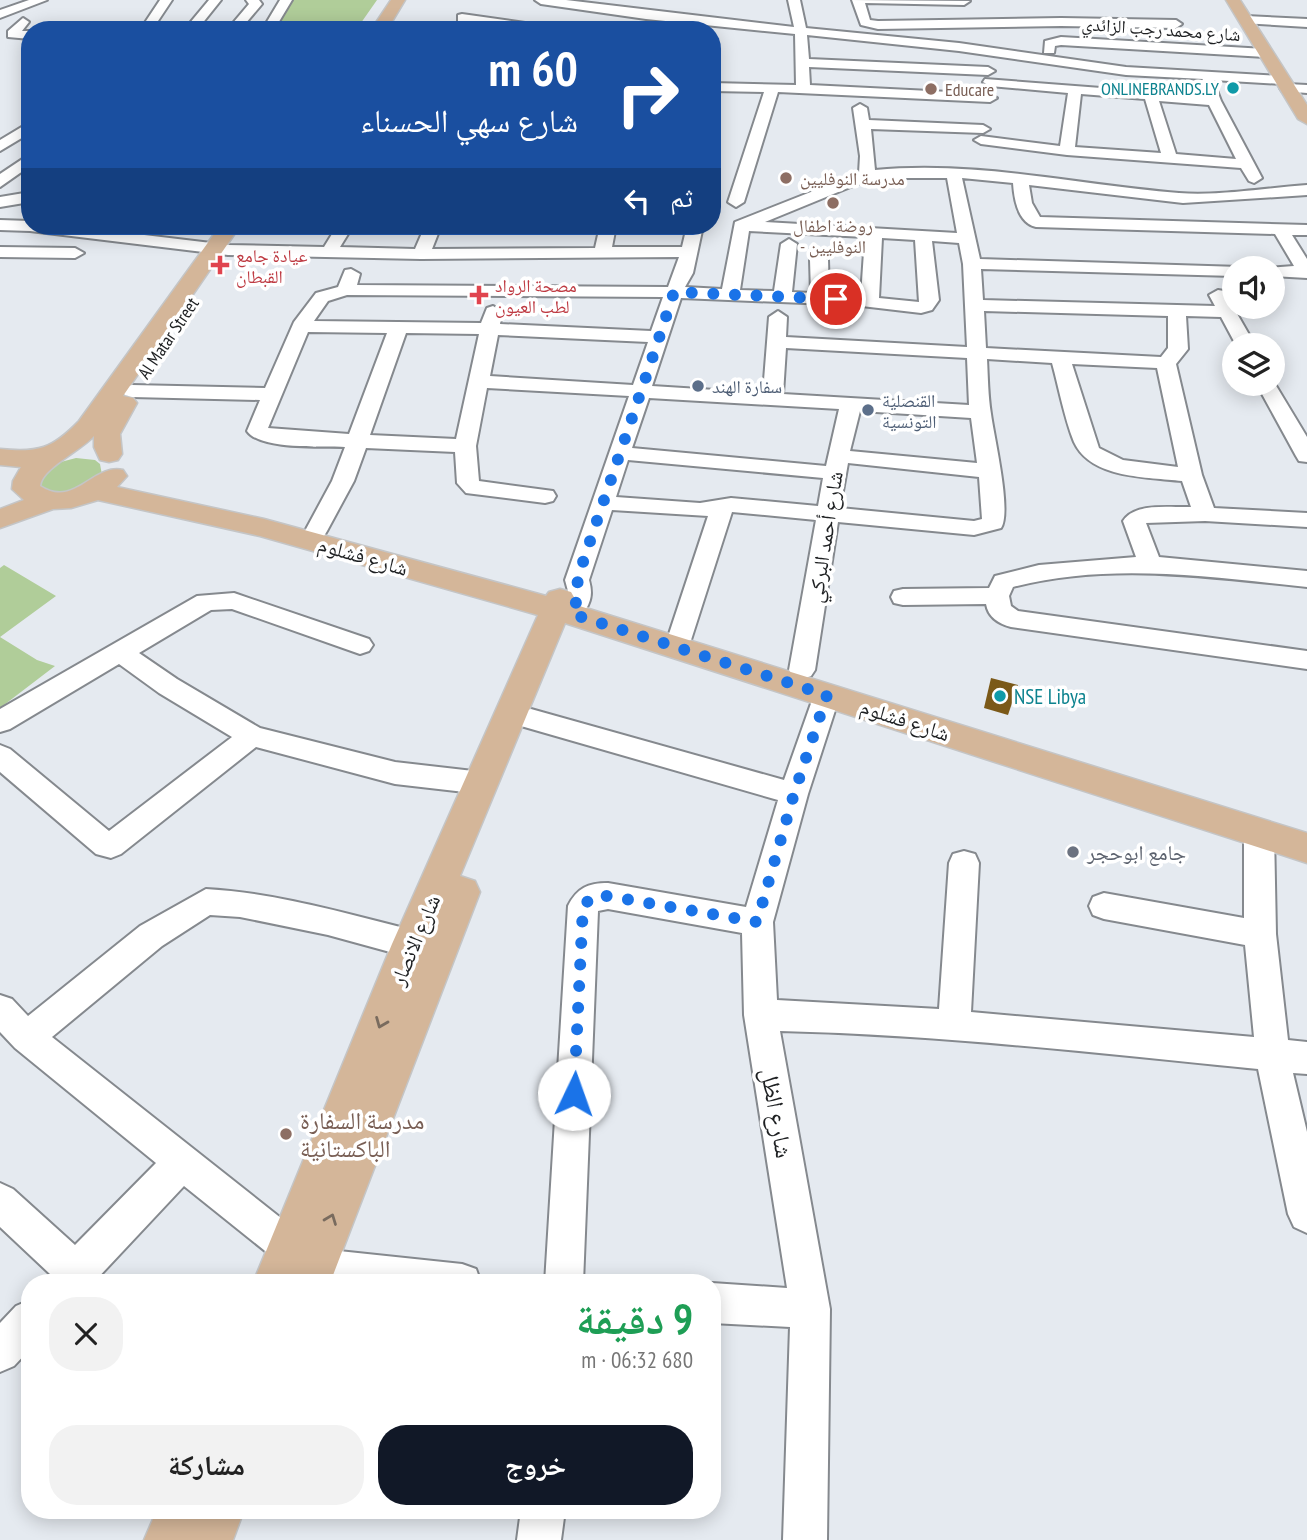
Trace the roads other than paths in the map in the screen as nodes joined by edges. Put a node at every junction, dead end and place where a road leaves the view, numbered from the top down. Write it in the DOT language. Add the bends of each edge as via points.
graph roads {
  1 [pos="41,0"];
  2 [pos="166,0"];
  3 [pos="215,0"];
  4 [pos="252,0"];
  5 [pos="286,0"];
  6 [pos="384,0"];
  7 [pos="398,0"];
  8 [pos="541,0"];
  9 [pos="794,0"];
  10 [pos="858,0"];
  11 [pos="868,0"];
  12 [pos="964,0"];
  13 [pos="1233,0"];
  14 [pos="564,2"];
  15 [pos="1164,9"];
  16 [pos="0,14"];
  17 [pos="646,15"];
  18 [pos="463,18"];
  19 [pos="1247,20"];
  20 [pos="152,21"];
  21 [pos="198,21"];
  22 [pos="241,21"];
  23 [pos="273,21"];
  24 [pos="371,21"];
  25 [pos="385,21"];
  26 [pos="484,21"];
  27 [pos="642,21"];
  28 [pos="973,23"];
  29 [pos="1307,23"];
  30 [pos="21,24"];
  31 [pos="1175,24"];
  32 [pos="800,31"];
  33 [pos="21,34"];
  34 [pos="21,47"];
  35 [pos="10,48"];
  36 [pos="1187,49"];
  37 [pos="984,51"];
  38 [pos="1265,53"];
  39 [pos="1048,60"];
  40 [pos="802,63"];
  41 [pos="1206,76"];
  42 [pos="989,77"];
  43 [pos="1284,84"];
  44 [pos="721,88"];
  45 [pos="803,88"];
  46 [pos="772,89"];
  47 [pos="1075,89"];
  48 [pos="1307,89"];
  49 [pos="858,90"];
  50 [pos="1151,96"];
  51 [pos="990,98"];
  52 [pos="1214,101"];
  53 [pos="1307,119"];
  54 [pos="862,124"];
  55 [pos="21,134"];
  56 [pos="981,140"];
  57 [pos="0,147"];
  58 [pos="1067,151"];
  59 [pos="908,157"];
  60 [pos="1170,159"];
  61 [pos="0,162"];
  62 [pos="21,162"];
  63 [pos="1248,164"];
  64 [pos="21,166"];
  65 [pos="972,173"];
  66 [pos="954,174"];
  67 [pos="867,175"];
  68 [pos="1021,180"];
  69 [pos="0,182"];
  70 [pos="1307,190"];
  71 [pos="1259,194"];
  72 [pos="21,198"];
  73 [pos="0,202"];
  74 [pos="781,208"];
  75 [pos="0,225"];
  76 [pos="21,226"];
  77 [pos="741,226"];
  78 [pos="1280,229"];
  79 [pos="1307,230"];
  80 [pos="874,232"];
  81 [pos="146,235"];
  82 [pos="339,235"];
  83 [pos="429,235"];
  84 [pos="606,235"];
  85 [pos="693,235"];
  86 [pos="923,236"];
  87 [pos="965,238"];
  88 [pos="224,241"];
  89 [pos="789,244"];
  90 [pos="329,252"];
  91 [pos="689,252"];
  92 [pos="75,253"];
  93 [pos="2,254"];
  94 [pos="358,254"];
  95 [pos="421,254"];
  96 [pos="504,254"];
  97 [pos="603,254"];
  98 [pos="819,260"];
  99 [pos="972,264"];
  100 [pos="1205,270"];
  101 [pos="1222,271"];
  102 [pos="1285,271"];
  103 [pos="1307,272"];
  104 [pos="346,290"];
  105 [pos="498,291"];
  106 [pos="674,292"];
  107 [pos="730,295"];
  108 [pos="820,298"];
  109 [pos="1222,301"];
  110 [pos="870,304"];
  111 [pos="973,305"];
  112 [pos="780,307"];
  113 [pos="1177,312"];
  114 [pos="1222,312"];
  115 [pos="398,328"];
  116 [pos="489,328"];
  117 [pos="304,330"];
  118 [pos="659,337"];
  119 [pos="776,342"];
  120 [pos="976,355"];
  121 [pos="1060,357"];
  122 [pos="1166,363"];
  123 [pos="478,381"];
  124 [pos="132,391"];
  125 [pos="639,391"];
  126 [pos="271,394"];
  127 [pos="1274,396"];
  128 [pos="773,399"];
  129 [pos="851,404"];
  130 [pos="981,412"];
  131 [pos="1300,435"];
  132 [pos="358,442"];
  133 [pos="465,446"];
  134 [pos="620,453"];
  135 [pos="53,456"];
  136 [pos="1307,456"];
  137 [pos="0,457"];
  138 [pos="837,465"];
  139 [pos="0,466"];
  140 [pos="989,471"];
  141 [pos="106,473"];
  142 [pos="1191,475"];
  143 [pos="34,490"];
  144 [pos="545,496"];
  145 [pos="0,502"];
  146 [pos="605,503"];
  147 [pos="723,505"];
  148 [pos="1205,514"];
  149 [pos="830,516"];
  150 [pos="0,519"];
  151 [pos="1307,520"];
  152 [pos="316,531"];
  153 [pos="1150,565"];
  154 [pos="1307,579"];
  155 [pos="997,596"];
  156 [pos="903,597"];
  157 [pos="569,601"];
  158 [pos="682,634"];
  159 [pos="360,645"];
  160 [pos="118,651"];
  161 [pos="1307,660"];
  162 [pos="802,670"];
  163 [pos="827,695"];
  164 [pos="531,719"];
  165 [pos="0,722"];
  166 [pos="252,736"];
  167 [pos="0,756"];
  168 [pos="482,783"];
  169 [pos="794,794"];
  170 [pos="1307,829"];
  171 [pos="1259,832"];
  172 [pos="1307,848"];
  173 [pos="964,863"];
  174 [pos="1104,906"];
  175 [pos="757,922"];
  176 [pos="1260,934"];
  177 [pos="412,944"];
  178 [pos="0,1010"];
  179 [pos="761,1015"];
  180 [pos="954,1026"];
  181 [pos="27,1037"];
  182 [pos="1272,1053"];
  183 [pos="1307,1058"];
  184 [pos="182,1163"];
  185 [pos="0,1202"];
  186 [pos="1307,1214"];
  187 [pos="297,1270"];
  188 [pos="67,1274"];
  189 [pos="75,1274"];
  190 [pos="348,1274"];
  191 [pos="564,1274"];
  192 [pos="721,1303"];
  193 [pos="810,1308"];
  194 [pos="21,1330"];
  195 [pos="0,1352"];
  196 [pos="180,1519"];
  197 [pos="213,1519"];
  198 [pos="542,1519"];
  199 [pos="172,1540"];
  200 [pos="205,1540"];
  201 [pos="539,1540"];
  202 [pos="805,1540"];
  1 -- 16 [label="street"];
  2 -- 20 [label="street"];
  3 -- 21 [label="street"];
  4 -- 22 [label="street" via="256,4"];
  5 -- 23 [label="street"];
  6 -- 24 [label="main road"];
  7 -- 25 [label="main road"];
  8 -- 14 [label="street"];
  9 -- 32 [label="street"];
  10 -- 28 [label="street" via="869,23"];
  11 -- 12 [label="street"];
  12 -- 28 [label="street"];
  13 -- 19 [label="main road"];
  14 -- 17 [label="street"];
  15 -- 31 [label="street"];
  17 -- 27 [label="street"];
  17 -- 32 [label="street" via="723,17"];
  18 -- 26 [label="street"];
  19 -- 29 [label="street"];
  19 -- 38 [label="main road"];
  28 -- 31 [label="street" via="1058,16"];
  30 -- 33 [label="street" via="12,34"];
  31 -- 36 [label="street"];
  32 -- 37 [label="street"];
  32 -- 40 [label="street"];
  34 -- 35 [label="street"];
  36 -- 38 [label="street, شارع محمد رجب الزائدي"];
  36 -- 39 [label="street, شارع محمد رجب الزائدي" via="1056,41 1049,44"];
  37 -- 39 [label="street"];
  37 -- 42 [label="street" via="990,61"];
  38 -- 43 [label="main road"];
  39 -- 41 [label="street"];
  40 -- 42 [label="street"];
  40 -- 45 [label="street"];
  41 -- 43 [label="street"];
  41 -- 52 [label="street"];
  42 -- 47 [label="street"];
  42 -- 51 [label="street"];
  43 -- 48 [label="street"];
  43 -- 53 [label="main road"];
  44 -- 46 [label="street"];
  45 -- 46 [label="street"];
  45 -- 49 [label="street"];
  46 -- 74 [label="street" via="730,201"];
  47 -- 50 [label="street"];
  47 -- 58 [label="street"];
  49 -- 51 [label="street"];
  49 -- 54 [label="street"];
  50 -- 52 [label="street"];
  50 -- 60 [label="street"];
  51 -- 56 [label="street"];
  52 -- 63 [label="street"];
  54 -- 56 [label="street"];
  54 -- 67 [label="street" via="874,156"];
  55 -- 57 [label="street"];
  56 -- 58 [label="street"];
  58 -- 60 [label="street"];
  59 -- 65 [label="street" via="974,159"];
  60 -- 63 [label="street"];
  61 -- 62 [label="street"];
  63 -- 71 [label="street"];
  64 -- 69 [label="street"];
  65 -- 66 [label="street"];
  65 -- 68 [label="street"];
  66 -- 67 [label="street"];
  66 -- 87 [label="street"];
  67 -- 74 [label="street"];
  68 -- 71 [label="street" via="1168,198"];
  68 -- 78 [label="street" via="1021,195 1036,222"];
  70 -- 71 [label="street"];
  72 -- 73 [label="street"];
  74 -- 77 [label="street"];
  75 -- 76 [label="street"];
  77 -- 80 [label="street"];
  77 -- 107 [label="street"];
  78 -- 79 [label="street"];
  78 -- 103 [label="street"];
  80 -- 86 [label="street"];
  80 -- 110 [label="street"];
  81 -- 88 [label="street"];
  82 -- 90 [label="street"];
  83 -- 95 [label="street"];
  84 -- 97 [label="street"];
  85 -- 91 [label="street"];
  86 -- 87 [label="street"];
  86 -- 110 [label="street" via="930,300 926,306"];
  87 -- 99 [label="street"];
  88 -- 90 [label="street"];
  88 -- 124 [label="main road, Al Matar Street"];
  88 -- 135 [label="main road" via="88,427"];
  89 -- 112 [label="street"];
  90 -- 94 [label="street"];
  91 -- 97 [label="street"];
  91 -- 106 [label="street"];
  92 -- 93 [label="street"];
  94 -- 95 [label="street"];
  94 -- 104 [label="street"];
  95 -- 96 [label="street"];
  96 -- 97 [label="street"];
  96 -- 105 [label="street"];
  98 -- 108 [label="street"];
  99 -- 100 [label="street"];
  99 -- 111 [label="street"];
  100 -- 101 [label="street"];
  100 -- 109 [label="street"];
  102 -- 103 [label="street"];
  104 -- 105 [label="street"];
  104 -- 117 [label="street" via="322,297"];
  105 -- 106 [label="street"];
  105 -- 116 [label="street"];
  106 -- 107 [label="street"];
  106 -- 118 [label="street"];
  107 -- 112 [label="street"];
  108 -- 110 [label="street"];
  108 -- 112 [label="street"];
  111 -- 113 [label="street"];
  111 -- 120 [label="street"];
  112 -- 119 [label="street"];
  113 -- 114 [label="street"];
  113 -- 122 [label="street" via="1178,349"];
  115 -- 116 [label="street"];
  115 -- 117 [label="street"];
  115 -- 132 [label="street"];
  116 -- 118 [label="street"];
  116 -- 123 [label="street"];
  117 -- 126 [label="street"];
  118 -- 125 [label="street"];
  119 -- 120 [label="street"];
  119 -- 128 [label="street"];
  120 -- 121 [label="street"];
  120 -- 130 [label="street"];
  121 -- 122 [label="street"];
  121 -- 142 [label="street" via="1091,453 1113,465"];
  122 -- 142 [label="street"];
  123 -- 125 [label="street"];
  123 -- 133 [label="street"];
  124 -- 126 [label="street"];
  124 -- 141 [label="main road, Al Matar Street" via="109,425"];
  125 -- 128 [label="street"];
  125 -- 134 [label="street"];
  126 -- 132 [label="street" via="257,426 261,434"];
  127 -- 131 [label="street"];
  128 -- 129 [label="street"];
  129 -- 130 [label="street"];
  129 -- 138 [label="street, شارع أحمد البركي"];
  130 -- 140 [label="street"];
  131 -- 136 [label="street"];
  132 -- 133 [label="street"];
  132 -- 152 [label="street"];
  133 -- 144 [label="street" via="468,483 474,488"];
  134 -- 138 [label="street"];
  134 -- 146 [label="street"];
  135 -- 137 [label="main road"];
  135 -- 141 [label="main road" via="77,449"];
  135 -- 143 [label="main road" via="34,467"];
  138 -- 140 [label="street"];
  138 -- 149 [label="street, شارع أحمد البركي"];
  139 -- 143 [label="main road" via="14,471"];
  140 -- 149 [label="street" via="994,520 986,527"];
  141 -- 143 [label="main road" via="81,497"];
  141 -- 152 [label="main road, شارع فشلوم"];
  141 -- 157 [label="main road, شارع فشلوم" via="264,528"];
  142 -- 148 [label="street"];
  143 -- 145 [label="main road"];
  143 -- 150 [label="main road"];
  146 -- 147 [label="street" via="700,510"];
  146 -- 157 [label="street"];
  147 -- 149 [label="street"];
  147 -- 158 [label="street"];
  148 -- 151 [label="street"];
  148 -- 153 [label="street" via="1135,519"];
  149 -- 162 [label="street, شارع أحمد البركي"];
  152 -- 157 [label="main road, شارع فشلوم"];
  153 -- 154 [label="street"];
  153 -- 155 [label="street" via="1014,577 1004,582"];
  155 -- 156 [label="street"];
  155 -- 161 [label="street" via="999,610 1011,619"];
  157 -- 158 [label="main road, شارع فشلوم"];
  157 -- 163 [label="main road, شارع فشلوم"];
  157 -- 164 [label="main road, شارع الانصار"];
  157 -- 168 [label="main road, شارع الانصار"];
  158 -- 162 [label="main road, شارع فشلوم"];
  159 -- 160 [label="street" via="244,604 219,600 190,609"];
  160 -- 165 [label="street"];
  160 -- 166 [label="street"];
  162 -- 170 [label="main road, شارع فشلوم"];
  163 -- 169 [label="street, شارع الظل"];
  163 -- 171 [label="main road, شارع فشلوم"];
  164 -- 169 [label="street"];
  187 -- 164 [label="main road, شارع الانصار, one-way"];
  166 -- 167 [label="street" via="111,846"];
  166 -- 168 [label="street" via="395,773"];
  168 -- 177 [label="main road, شارع الانصار"];
  169 -- 175 [label="street, شارع الظل"];
  171 -- 172 [label="main road, شارع فشلوم"];
  171 -- 176 [label="street"];
  173 -- 180 [label="street"];
  174 -- 176 [label="street"];
  175 -- 179 [label="street, شارع الظل"];
  175 -- 191 [label="street" via="608,896 593,896 583,906"];
  176 -- 182 [label="street"];
  177 -- 181 [label="street" via="240,904 206,902 151,936"];
  177 -- 187 [label="main road, شارع الانصار, one-way"];
  178 -- 181 [label="street"];
  179 -- 180 [label="street"];
  179 -- 193 [label="street, شارع الظل"];
  180 -- 182 [label="street"];
  181 -- 184 [label="street"];
  182 -- 183 [label="street"];
  182 -- 186 [label="street"];
  184 -- 187 [label="street"];
  184 -- 189 [label="street"];
  185 -- 188 [label="street"];
  187 -- 190 [label="street"];
  192 -- 193 [label="street"];
  193 -- 202 [label="street, شارع الظل"];
  194 -- 195 [label="street"];
  196 -- 199 [label="main road"];
  197 -- 200 [label="main road"];
  198 -- 201 [label="street"];
}
